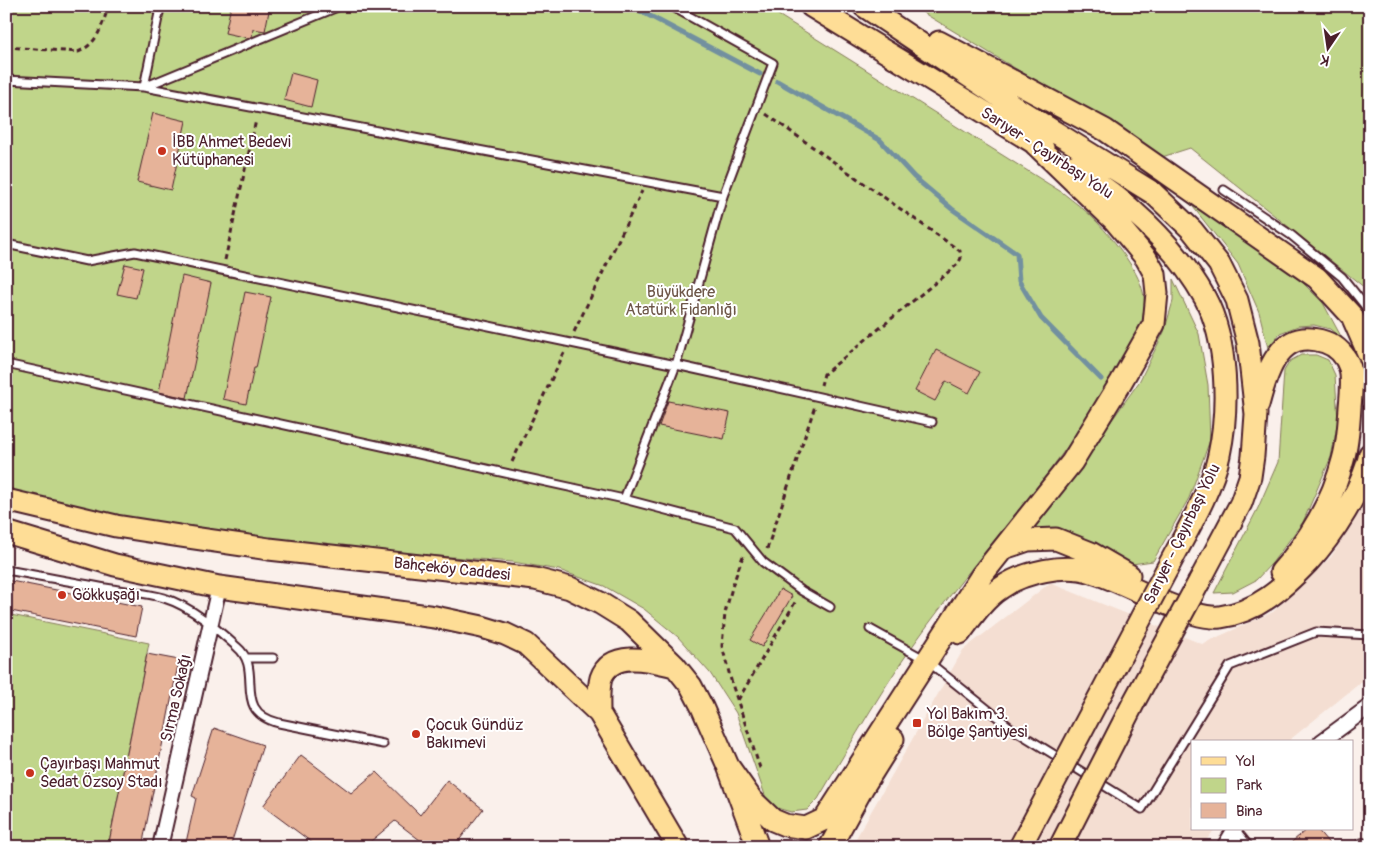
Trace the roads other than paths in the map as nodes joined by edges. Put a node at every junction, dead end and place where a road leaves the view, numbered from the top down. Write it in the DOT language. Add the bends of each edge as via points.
graph roads {
  1 [pos="154,6"];
  2 [pos="340,6"];
  3 [pos="671,6"];
  4 [pos="811,6"];
  5 [pos="864,6"];
  6 [pos="875,6"];
  7 [pos="6,80"];
  8 [pos="144,87"];
  9 [pos="1033,142"];
  10 [pos="1224,190"];
  11 [pos="723,196"];
  12 [pos="6,244"];
  13 [pos="1370,312"];
  14 [pos="1370,357"];
  15 [pos="6,364"];
  16 [pos="676,365"];
  17 [pos="1256,414"];
  18 [pos="932,422"];
  19 [pos="1370,454"];
  20 [pos="624,499"];
  21 [pos="6,500"];
  22 [pos="6,532"];
  23 [pos="1004,548"];
  24 [pos="6,570"];
  25 [pos="220,587"];
  26 [pos="830,607"];
  27 [pos="211,625"];
  28 [pos="870,628"];
  29 [pos="1370,635"];
  30 [pos="246,658"];
  31 [pos="273,658"];
  32 [pos="932,664"];
  33 [pos="675,666"];
  34 [pos="1370,706"];
  35 [pos="599,713"];
  36 [pos="1324,740"];
  37 [pos="383,744"];
  38 [pos="728,766"];
  39 [pos="1234,831"];
  40 [pos="160,847"];
  41 [pos="678,847"];
  42 [pos="758,847"];
  43 [pos="830,847"];
  44 [pos="1020,847"];
  45 [pos="1060,847"];
  46 [pos="1224,847"];
  47 [pos="1245,847"];
  1 -- 8 [label="lane" via="158,13"];
  2 -- 8 [label="lane"];
  3 -- 11 [label="lane" via="773,63"];
  4 -- 9 [label="main road, Sarıyer - Çayırbaşı Yolu"];
  5 -- 17 [label="main road, Sarıyer - Çayırbaşı Yolu" via="1021,111 1153,193 1192,230 1219,264 1237,300 1248,343"];
  6 -- 14 [label="main road" via="1105,130 1318,278 1352,316"];
  7 -- 8 [label="lane"];
  8 -- 11 [label="lane"];
  9 -- 23 [label="main road" via="1115,221 1140,251 1155,274 1157,293 1154,324 1122,382 1072,462"];
  9 -- 44 [label="main road, Sarıyer - Çayırbaşı Yolu, bridge" via="1081,172 1134,212 1181,261 1206,300 1216,328 1223,363 1226,412 1219,456 1208,486"];
  10 -- 13 [label="lane" via="1291,235 1342,277"];
  11 -- 16 [label="lane"];
  12 -- 16 [label="lane" via="87,261 134,252"];
  15 -- 20 [label="lane"];
  16 -- 18 [label="lane"];
  16 -- 20 [label="lane"];
  17 -- 23 [label="main road" via="1264,382 1274,359 1285,346 1313,338 1341,351 1350,368 1351,395 1344,459 1328,501 1312,530 1274,581 1257,592 1217,605 1176,598 1091,553 1056,539 1028,540"];
  17 -- 45 [label="main road, Sarıyer - Çayırbaşı Yolu, bridge" via="1253,456 1241,503"];
  19 -- 32 [label="main road" via="1353,497 1321,548 1287,584 1256,606 1218,618 1191,613 1090,571 1056,568 1016,579 1000,588 982,604"];
  20 -- 26 [label="lane" via="734,528 763,562"];
  21 -- 33 [label="main road, Bahçeköy Caddesi" via="116,526 200,539 535,579 570,588 629,621"];
  22 -- 25 [label="main road" via="114,564"];
  23 -- 32 [label="main road" via="982,575"];
  24 -- 27 [label="lane" via="164,598 192,611"];
  25 -- 27 [label="street, Sırma Sokağı"];
  25 -- 35 [label="main road" via="435,617 504,634 526,644"];
  27 -- 30 [label="lane"];
  27 -- 40 [label="street, Sırma Sokağı"];
  28 -- 32 [label="lane"];
  29 -- 32 [label="lane" via="1316,632 1230,666 1142,809 1011,728"];
  30 -- 31 [label="lane"];
  30 -- 37 [label="lane" via="252,705 265,718"];
  32 -- 38 [label="main road" via="825,819 806,828 773,820 752,800"];
  32 -- 43 [label="main road"];
  33 -- 35 [label="main road" via="642,659 623,659 610,665 600,682"];
  33 -- 38 [label="main road, Bahçeköy Caddesi" via="702,706"];
  34 -- 36 [label="street"];
  35 -- 41 [label="main road"];
  38 -- 42 [label="main road, Bahçeköy Caddesi"];
  39 -- 46 [label="street"];
  39 -- 47 [label="street"];
}
